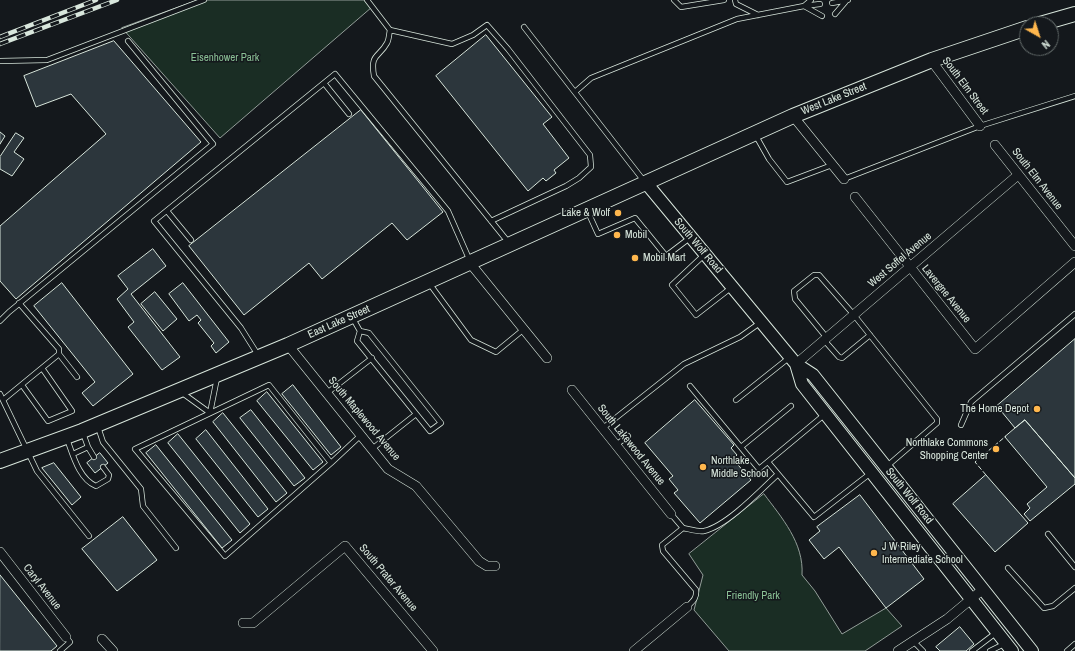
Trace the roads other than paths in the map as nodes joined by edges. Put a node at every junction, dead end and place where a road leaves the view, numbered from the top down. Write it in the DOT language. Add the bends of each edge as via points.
graph roads {
  1 [pos="204,0"];
  2 [pos="367,0"];
  3 [pos="674,0"];
  4 [pos="724,0"];
  5 [pos="735,0"];
  6 [pos="810,0"];
  7 [pos="848,0"];
  8 [pos="832,3"];
  9 [pos="820,4"];
  10 [pos="804,6"];
  11 [pos="835,14"];
  12 [pos="1075,14"];
  13 [pos="758,15"];
  14 [pos="822,16"];
  15 [pos="1059,19"];
  16 [pos="524,27"];
  17 [pos="390,30"];
  18 [pos="1019,31"];
  19 [pos="128,41"];
  20 [pos="931,60"];
  21 [pos="0,62"];
  22 [pos="324,83"];
  23 [pos="575,92"];
  24 [pos="1075,96"];
  25 [pos="349,114"];
  26 [pos="793,116"];
  27 [pos="980,126"];
  28 [pos="755,134"];
  29 [pos="995,145"];
  30 [pos="832,165"];
  31 [pos="1018,175"];
  32 [pos="844,179"];
  33 [pos="646,184"];
  34 [pos="855,197"];
  35 [pos="588,210"];
  36 [pos="167,211"];
  37 [pos="491,220"];
  38 [pos="691,238"];
  39 [pos="191,240"];
  40 [pos="510,245"];
  41 [pos="1075,246"];
  42 [pos="705,255"];
  43 [pos="470,262"];
  44 [pos="1075,262"];
  45 [pos="910,268"];
  46 [pos="429,282"];
  47 [pos="732,287"];
  48 [pos="20,303"];
  49 [pos="1075,314"];
  50 [pos="854,315"];
  51 [pos="351,316"];
  52 [pos="0,322"];
  53 [pos="761,322"];
  54 [pos="524,329"];
  55 [pos="360,331"];
  56 [pos="870,335"];
  57 [pos="826,339"];
  58 [pos="288,345"];
  59 [pos="58,354"];
  60 [pos="259,357"];
  61 [pos="372,358"];
  62 [pos="547,358"];
  63 [pos="793,360"];
  64 [pos="42,368"];
  65 [pos="217,375"];
  66 [pos="77,377"];
  67 [pos="22,385"];
  68 [pos="690,386"];
  69 [pos="572,390"];
  70 [pos="180,391"];
  71 [pos="327,393"];
  72 [pos="0,394"];
  73 [pos="3,400"];
  74 [pos="736,400"];
  75 [pos="791,406"];
  76 [pos="210,413"];
  77 [pos="416,414"];
  78 [pos="826,414"];
  79 [pos="961,424"];
  80 [pos="97,425"];
  81 [pos="603,428"];
  82 [pos="82,431"];
  83 [pos="361,435"];
  84 [pos="628,436"];
  85 [pos="66,437"];
  86 [pos="616,445"];
  87 [pos="88,448"];
  88 [pos="741,448"];
  89 [pos="372,449"];
  90 [pos="27,452"];
  91 [pos="73,454"];
  92 [pos="94,457"];
  93 [pos="0,461"];
  94 [pos="768,462"];
  95 [pos="331,463"];
  96 [pos="103,467"];
  97 [pos="885,467"];
  98 [pos="872,472"];
  99 [pos="778,474"];
  100 [pos="671,514"];
  101 [pos="683,528"];
  102 [pos="1048,534"];
  103 [pos="89,536"];
  104 [pos="176,548"];
  105 [pos="0,552"];
  106 [pos="496,566"];
  107 [pos="1075,567"];
  108 [pos="1008,568"];
  109 [pos="1075,588"];
  110 [pos="982,590"];
  111 [pos="972,598"];
  112 [pos="687,606"];
  113 [pos="243,623"];
  114 [pos="997,632"];
  115 [pos="66,636"];
  116 [pos="102,638"];
  117 [pos="913,641"];
  118 [pos="1075,644"];
  119 [pos="1009,647"];
  120 [pos="60,651"];
  121 [pos="113,651"];
  122 [pos="433,651"];
  123 [pos="634,651"];
  124 [pos="898,651"];
  125 [pos="923,651"];
  126 [pos="972,651"];
  127 [pos="990,651"];
  128 [pos="1032,651"];
  129 [pos="1067,651"];
  1 -- 21 [label="lane" via="48,60"];
  2 -- 17 [label="lane"];
  3 -- 4 [label="lane" via="681,7"];
  5 -- 13 [label="lane" via="736,4"];
  6 -- 10 [label="lane"];
  7 -- 8 [label="lane"];
  7 -- 11 [label="lane"];
  9 -- 10 [label="lane"];
  10 -- 13 [label="lane"];
  10 -- 14 [label="lane"];
  12 -- 15 [label="main road"];
  13 -- 23 [label="lane" via="737,19 629,61 591,78"];
  16 -- 23 [label="lane"];
  17 -- 37 [label="lane" via="388,43 376,54 372,65 374,76"];
  17 -- 37 [label="lane" via="452,44 473,35 487,25 590,155 591,167 579,178"];
  18 -- 20 [label="main road, West Lake Street"];
  19 -- 48 [label="lane" via="213,144"];
  20 -- 26 [label="main road, West Lake Street"];
  20 -- 27 [label="street, South Elm Street"];
  22 -- 25 [label="lane"];
  22 -- 36 [label="lane"];
  22 -- 43 [label="lane" via="335,74 448,211"];
  23 -- 33 [label="lane"];
  24 -- 27 [label="lane"];
  26 -- 28 [label="main road, West Lake Street"];
  26 -- 30 [label="street"];
  27 -- 32 [label="lane"];
  28 -- 30 [label="lane" via="769,159 787,182"];
  28 -- 33 [label="main road, West Lake Street"];
  29 -- 31 [label="street, South Elm Avenue"];
  30 -- 32 [label="street"];
  31 -- 41 [label="street, South Elm Avenue"];
  31 -- 45 [label="street, West Soffel Avenue"];
  33 -- 35 [label="main road, East Lake Street"];
  33 -- 38 [label="main road, South Wolf Road"];
  34 -- 45 [label="street, Lavergne Avenue"];
  35 -- 38 [label="lane" via="598,234 635,218 666,256"];
  35 -- 40 [label="main road, East Lake Street"];
  36 -- 39 [label="lane"];
  36 -- 60 [label="lane" via="154,221 245,334"];
  37 -- 40 [label="lane"];
  38 -- 42 [label="main road, South Wolf Road"];
  40 -- 43 [label="main road, East Lake Street"];
  42 -- 47 [label="main road, South Wolf Road"];
  42 -- 47 [label="lane" via="672,285 696,315"];
  43 -- 46 [label="main road, East Lake Street"];
  43 -- 54 [label="street"];
  44 -- 45 [label="street, Lavergne Avenue" via="975,349"];
  45 -- 50 [label="street, West Soffel Avenue"];
  46 -- 51 [label="main road, East Lake Street"];
  46 -- 54 [label="lane" via="471,340 485,348 496,352"];
  47 -- 53 [label="main road, South Wolf Road"];
  48 -- 52 [label="lane"];
  48 -- 59 [label="lane" via="59,349"];
  49 -- 79 [label="lane" via="971,402"];
  50 -- 56 [label="lane"];
  50 -- 57 [label="street, West Soffel Avenue"];
  50 -- 57 [label="lane" via="820,275 814,275 794,292 795,298"];
  51 -- 55 [label="lane"];
  51 -- 58 [label="main road, East Lake Street"];
  53 -- 63 [label="main road, South Wolf Road"];
  53 -- 81 [label="lane" via="740,337 684,364"];
  54 -- 62 [label="street"];
  55 -- 61 [label="lane" via="358,341"];
  55 -- 77 [label="lane" via="369,333 441,423 430,431"];
  56 -- 57 [label="lane" via="842,358"];
  56 -- 97 [label="lane" via="937,423"];
  57 -- 63 [label="street, West Soffel Avenue"];
  58 -- 60 [label="main road, East Lake Street"];
  58 -- 71 [label="street, South Maplewood Avenue"];
  59 -- 64 [label="lane"];
  59 -- 66 [label="lane"];
  60 -- 65 [label="main road, East Lake Street"];
  61 -- 71 [label="lane"];
  61 -- 77 [label="lane"];
  63 -- 74 [label="lane"];
  63 -- 78 [label="main road, South Wolf Road" via="802,384"];
  63 -- 97 [label="main road, South Wolf Road" via="813,375"];
  64 -- 67 [label="lane"];
  64 -- 67 [label="lane" via="72,411 48,421"];
  65 -- 70 [label="main road, East Lake Street"];
  65 -- 76 [label="lane"];
  67 -- 73 [label="lane"];
  68 -- 88 [label="lane"];
  69 -- 81 [label="street, South Lakewood Avenue"];
  70 -- 76 [label="lane"];
  70 -- 80 [label="main road, East Lake Street"];
  71 -- 83 [label="street, South Maplewood Avenue"];
  72 -- 73 [label="lane"];
  73 -- 90 [label="lane"];
  75 -- 88 [label="lane"];
  76 -- 95 [label="lane" via="269,385"];
  76 -- 95 [label="lane" via="135,449 226,556"];
  77 -- 89 [label="lane"];
  78 -- 94 [label="lane"];
  78 -- 98 [label="main road, South Wolf Road"];
  80 -- 82 [label="main road, East Lake Street"];
  80 -- 104 [label="lane" via="102,442 141,489 143,506"];
  81 -- 86 [label="street, South Lakewood Avenue"];
  82 -- 85 [label="main road, East Lake Street"];
  82 -- 87 [label="lane"];
  83 -- 89 [label="street, South Maplewood Avenue"];
  83 -- 95 [label="lane"];
  84 -- 86 [label="lane"];
  85 -- 90 [label="main road, East Lake Street"];
  85 -- 91 [label="lane"];
  86 -- 100 [label="street, South Lakewood Avenue"];
  87 -- 91 [label="lane"];
  87 -- 92 [label="lane"];
  88 -- 94 [label="lane" via="759,469"];
  89 -- 106 [label="street, South Maplewood Avenue" via="388,468 416,486 474,556 487,566"];
  90 -- 93 [label="main road"];
  90 -- 103 [label="lane" via="37,471"];
  91 -- 96 [label="lane" via="77,466 91,484 96,486 108,478"];
  94 -- 99 [label="lane"];
  97 -- 110 [label="main road, South Wolf Road"];
  98 -- 99 [label="lane" via="814,517"];
  98 -- 111 [label="main road, South Wolf Road"];
  99 -- 101 [label="lane" via="716,527 702,531"];
  100 -- 101 [label="lane"];
  101 -- 112 [label="lane" via="662,545 663,551 696,590 694,600"];
  102 -- 107 [label="lane"];
  105 -- 115 [label="street, Caryl Avenue"];
  108 -- 109 [label="lane" via="1044,608 1053,606"];
  110 -- 111 [label="street"];
  110 -- 128 [label="main road, South Wolf Road"];
  111 -- 114 [label="main road, South Wolf Road"];
  111 -- 117 [label="street" via="947,619"];
  112 -- 123 [label="street"];
  113 -- 122 [label="street, South Prater Avenue" via="253,623 345,546"];
  114 -- 119 [label="main road, South Wolf Road"];
  114 -- 126 [label="lane"];
  115 -- 120 [label="lane" via="70,642"];
  116 -- 121 [label="street"];
  117 -- 124 [label="street"];
  117 -- 125 [label="lane"];
  118 -- 129 [label="lane"];
  119 -- 127 [label="lane"];
}
